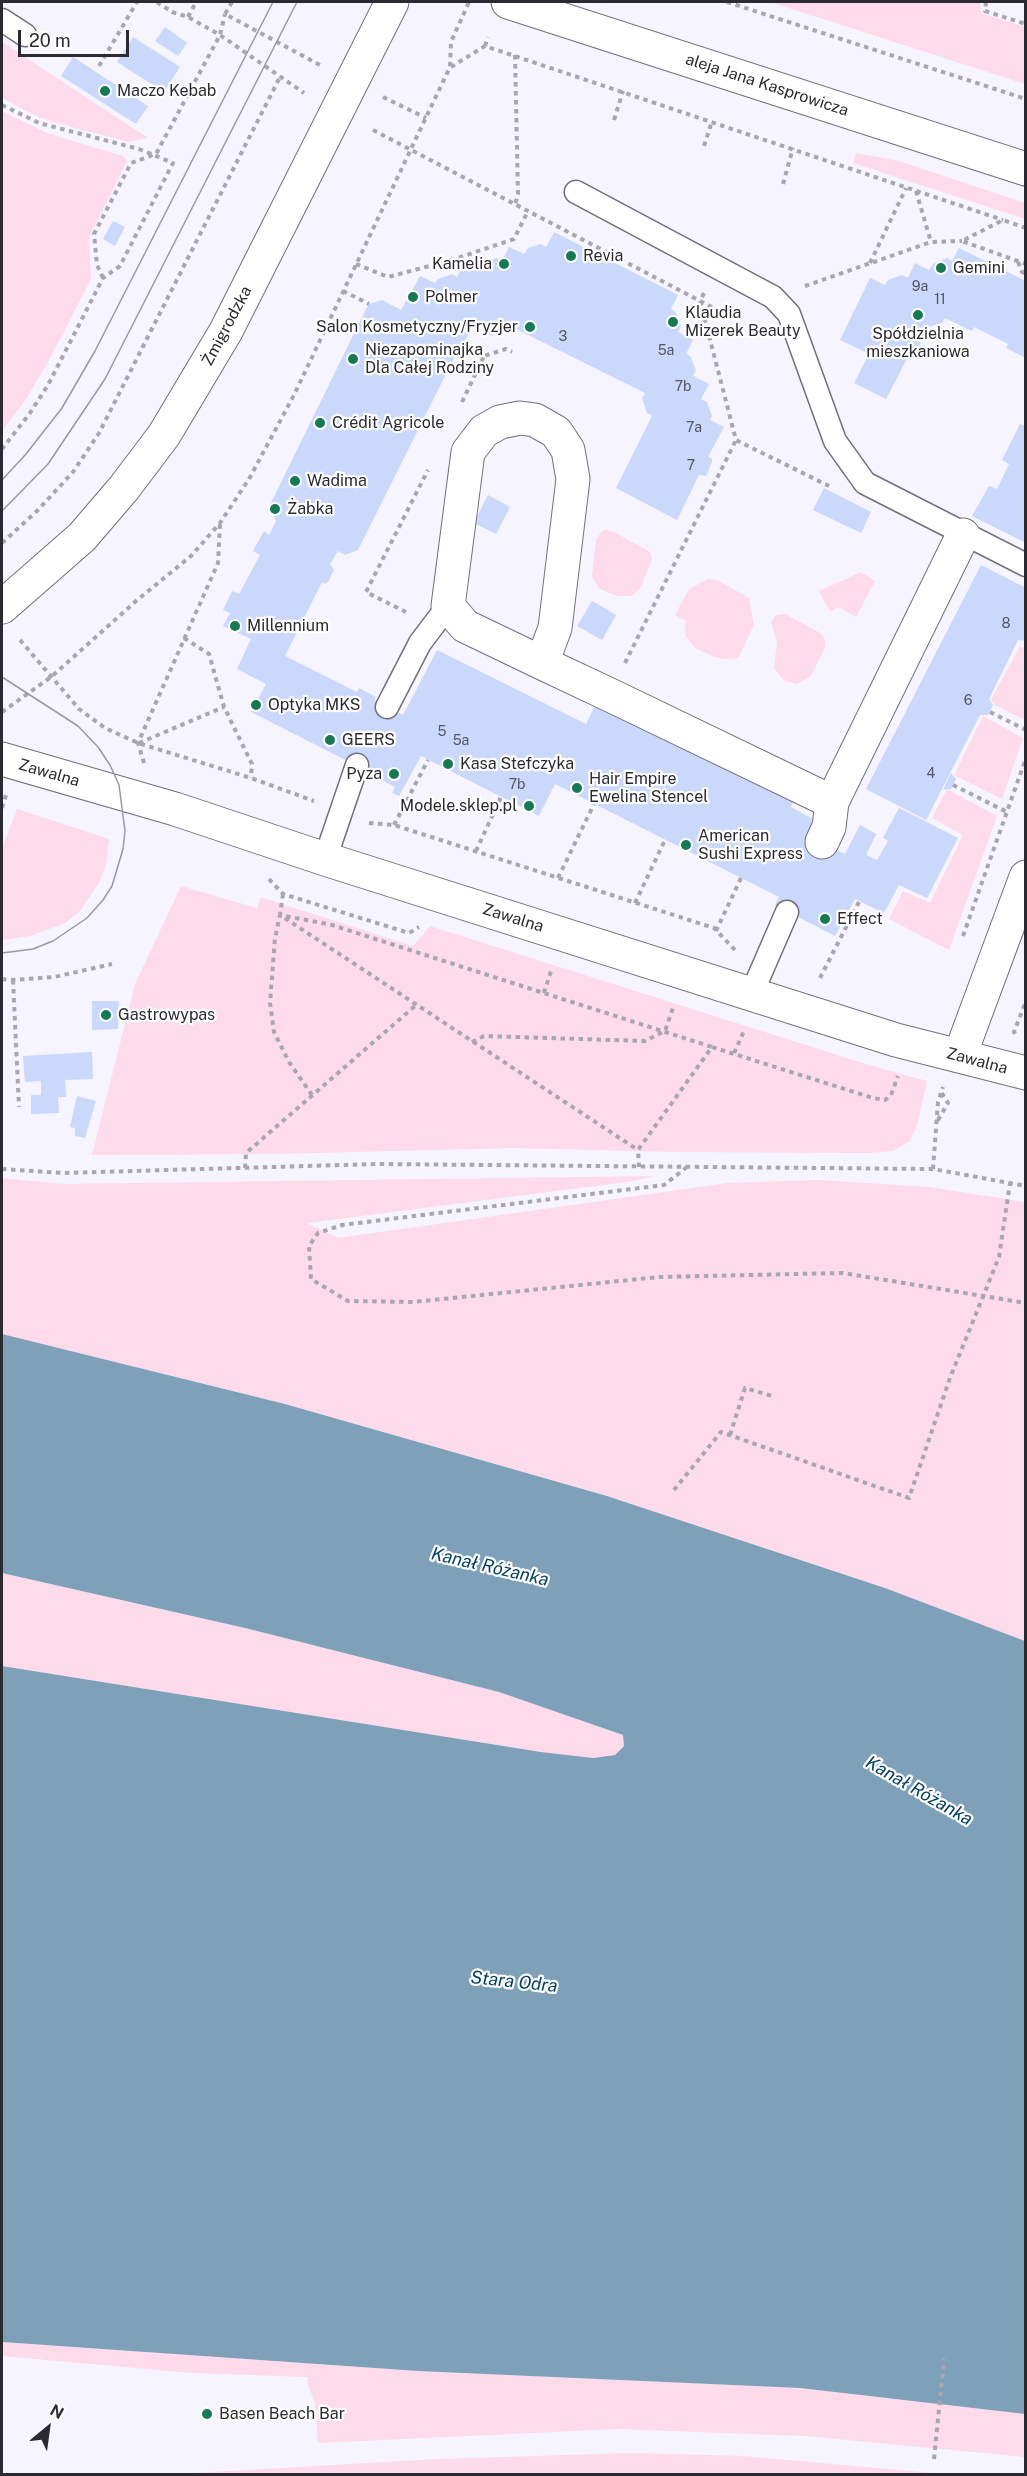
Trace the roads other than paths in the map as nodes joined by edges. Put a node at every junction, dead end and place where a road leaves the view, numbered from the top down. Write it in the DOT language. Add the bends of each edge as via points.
graph roads {
  1 [pos="392,2"];
  2 [pos="508,2"];
  3 [pos="2,20"];
  4 [pos="25,35"];
  5 [pos="1026,169"];
  6 [pos="576,192"];
  7 [pos="963,535"];
  8 [pos="1026,566"];
  9 [pos="2,608"];
  10 [pos="441,616"];
  11 [pos="542,663"];
  12 [pos="387,707"];
  13 [pos="2,759"];
  14 [pos="357,765"];
  15 [pos="832,802"];
  16 [pos="822,842"];
  17 [pos="325,859"];
  18 [pos="1026,878"];
  19 [pos="787,912"];
  20 [pos="750,1009"];
  21 [pos="960,1055"];
  22 [pos="1026,1073"];
  1 -- 9 [label="street, Żmigrodzka" via="226,331 164,435 82,537"];
  2 -- 5 [label="street, aleja Jana Kasprowicza"];
  3 -- 4 [label="lane"];
  6 -- 7 [label="lane" via="773,297 789,314 836,441 865,483"];
  7 -- 8 [label="lane"];
  7 -- 15 [label="street"];
  10 -- 11 [label="street"];
  10 -- 11 [label="street" via="468,452 484,431 500,422 535,420 556,432 568,450 573,479 555,628"];
  10 -- 12 [label="lane" via="420,643"];
  11 -- 15 [label="street"];
  13 -- 17 [label="street, Zawalna" via="175,809"];
  14 -- 17 [label="lane"];
  15 -- 16 [label="street" via="829,827"];
  17 -- 20 [label="street, Zawalna"];
  18 -- 21 [label="street"];
  19 -- 20 [label="lane" via="764,961"];
  20 -- 21 [label="street, Zawalna"];
  21 -- 22 [label="street, Zawalna"];
}
